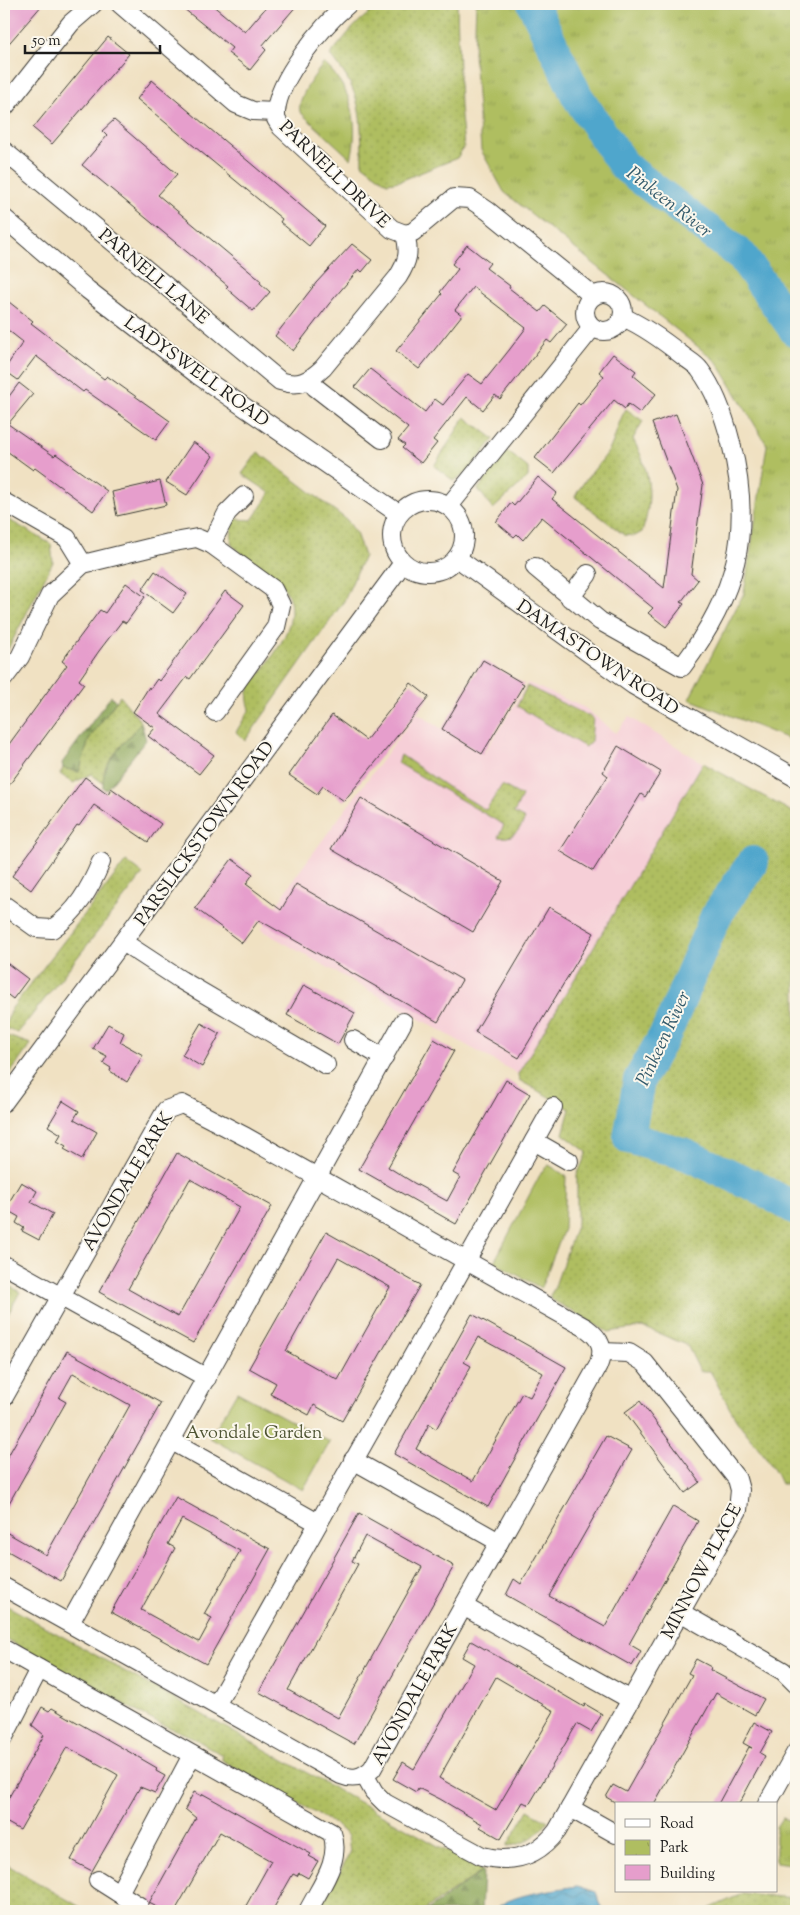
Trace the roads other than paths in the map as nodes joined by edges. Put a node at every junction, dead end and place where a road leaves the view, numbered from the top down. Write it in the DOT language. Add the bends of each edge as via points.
graph roads {
  1 [pos="93,4"];
  2 [pos="120,4"];
  3 [pos="348,4"];
  4 [pos="4,108"];
  5 [pos="276,112"];
  6 [pos="4,151"];
  7 [pos="4,218"];
  8 [pos="405,234"];
  9 [pos="593,296"];
  10 [pos="622,317"];
  11 [pos="592,328"];
  12 [pos="310,380"];
  13 [pos="382,439"];
  14 [pos="244,496"];
  15 [pos="4,502"];
  16 [pos="448,506"];
  17 [pos="399,514"];
  18 [pos="211,544"];
  19 [pos="457,558"];
  20 [pos="403,563"];
  21 [pos="83,564"];
  22 [pos="535,567"];
  23 [pos="588,574"];
  24 [pos="570,598"];
  25 [pos="4,678"];
  26 [pos="215,712"];
  27 [pos="796,778"];
  28 [pos="101,862"];
  29 [pos="4,905"];
  30 [pos="123,942"];
  31 [pos="404,1022"];
  32 [pos="353,1040"];
  33 [pos="384,1058"];
  34 [pos="326,1065"];
  35 [pos="4,1102"];
  36 [pos="553,1107"];
  37 [pos="534,1141"];
  38 [pos="569,1161"];
  39 [pos="318,1178"];
  40 [pos="465,1261"];
  41 [pos="4,1265"];
  42 [pos="61,1297"];
  43 [pos="602,1352"];
  44 [pos="207,1378"];
  45 [pos="4,1398"];
  46 [pos="172,1441"];
  47 [pos="353,1460"];
  48 [pos="318,1523"];
  49 [pos="499,1542"];
  50 [pos="4,1587"];
  51 [pos="463,1606"];
  52 [pos="680,1612"];
  53 [pos="70,1623"];
  54 [pos="4,1649"];
  55 [pos="39,1669"];
  56 [pos="796,1684"];
  57 [pos="631,1700"];
  58 [pos="216,1705"];
  59 [pos="4,1737"];
  60 [pos="796,1752"];
  61 [pos="192,1754"];
  62 [pos="365,1776"];
  63 [pos="768,1802"];
  64 [pos="570,1808"];
  65 [pos="615,1833"];
  66 [pos="98,1880"];
  67 [pos="119,1893"];
  68 [pos="139,1906"];
  69 [pos="308,1911"];
  1 -- 4 [label="street" via="71,23"];
  2 -- 5 [label="street, PARNELL DRIVE" via="236,104 253,111"];
  3 -- 5 [label="street, PARNELL DRIVE" via="287,77 278,97"];
  5 -- 8 [label="street, PARNELL DRIVE" via="281,127 392,229"];
  6 -- 12 [label="street, PARNELL LANE" via="280,381 292,385"];
  7 -- 17 [label="street, LADYSWELL ROAD" via="88,290 198,375"];
  8 -- 9 [label="street, PARNELL DRIVE" via="418,229 454,198 470,199"];
  8 -- 12 [label="street" via="409,254 398,277"];
  9 -- 10 [label="street" via="606,293 617,299 623,310"];
  9 -- 11 [label="street" via="584,312"];
  10 -- 11 [label="street" via="611,331"];
  10 -- 24 [label="street" via="649,329 700,369 718,403 735,457 742,533 719,610 706,636 682,667 600,621"];
  11 -- 16 [label="street"];
  12 -- 13 [label="street" via="314,387"];
  14 -- 18 [label="street" via="227,513"];
  15 -- 21 [label="street" via="66,538"];
  16 -- 17 [label="street" via="436,500 422,500 409,504"];
  16 -- 19 [label="street" via="459,516 464,530 464,545"];
  17 -- 20 [label="street" via="392,525 391,539 394,552"];
  18 -- 21 [label="street" via="197,538 169,542"];
  18 -- 26 [label="street" via="273,589 281,606 276,627"];
  19 -- 20 [label="street" via="446,568 431,573 416,571"];
  19 -- 27 [label="street, DAMASTOWN ROAD" via="633,685"];
  20 -- 30 [label="street, PARSLICKSTOWN ROAD"];
  21 -- 25 [label="street" via="50,595 20,657"];
  22 -- 24 [label="street"];
  23 -- 24 [label="street"];
  28 -- 29 [label="street" via="90,888 66,920 52,930 36,928"];
  30 -- 34 [label="street"];
  30 -- 35 [label="street, PARSLICKSTOWN ROAD"];
  31 -- 33 [label="street"];
  32 -- 33 [label="street"];
  33 -- 39 [label="street"];
  36 -- 37 [label="street"];
  37 -- 38 [label="street"];
  37 -- 40 [label="street"];
  39 -- 40 [label="street, AVONDALE PARK"];
  39 -- 42 [label="street, AVONDALE PARK" via="186,1105 173,1106 166,1110"];
  39 -- 44 [label="street"];
  40 -- 43 [label="street, AVONDALE PARK" via="586,1328 600,1341"];
  40 -- 47 [label="street"];
  41 -- 42 [label="street"];
  42 -- 44 [label="street"];
  42 -- 45 [label="street, AVONDALE PARK"];
  43 -- 49 [label="street, AVONDALE PARK" via="598,1366"];
  43 -- 52 [label="street, MINNOW PLACE" via="640,1358 737,1479 740,1490 738,1510"];
  44 -- 46 [label="street"];
  46 -- 48 [label="street"];
  46 -- 53 [label="street"];
  47 -- 48 [label="street"];
  47 -- 49 [label="street"];
  48 -- 58 [label="street"];
  49 -- 51 [label="street, AVONDALE PARK"];
  50 -- 53 [label="street, AVONDALE PARK"];
  51 -- 57 [label="street"];
  51 -- 62 [label="street, AVONDALE PARK" via="372,1769"];
  52 -- 56 [label="street" via="783,1671"];
  52 -- 57 [label="street, MINNOW PLACE"];
  53 -- 58 [label="street, AVONDALE PARK"];
  54 -- 55 [label="street"];
  55 -- 59 [label="street"];
  55 -- 61 [label="street"];
  57 -- 64 [label="street, MINNOW PLACE"];
  58 -- 62 [label="street, AVONDALE PARK" via="341,1775 349,1778"];
  60 -- 63 [label="street"];
  61 -- 67 [label="street"];
  61 -- 69 [label="street" via="332,1833 336,1856"];
  62 -- 64 [label="street, MINNOW PLACE" via="374,1792 385,1802 482,1856 498,1860 534,1853 548,1843"];
  64 -- 65 [label="street"];
  66 -- 67 [label="street"];
  67 -- 68 [label="street"];
}
